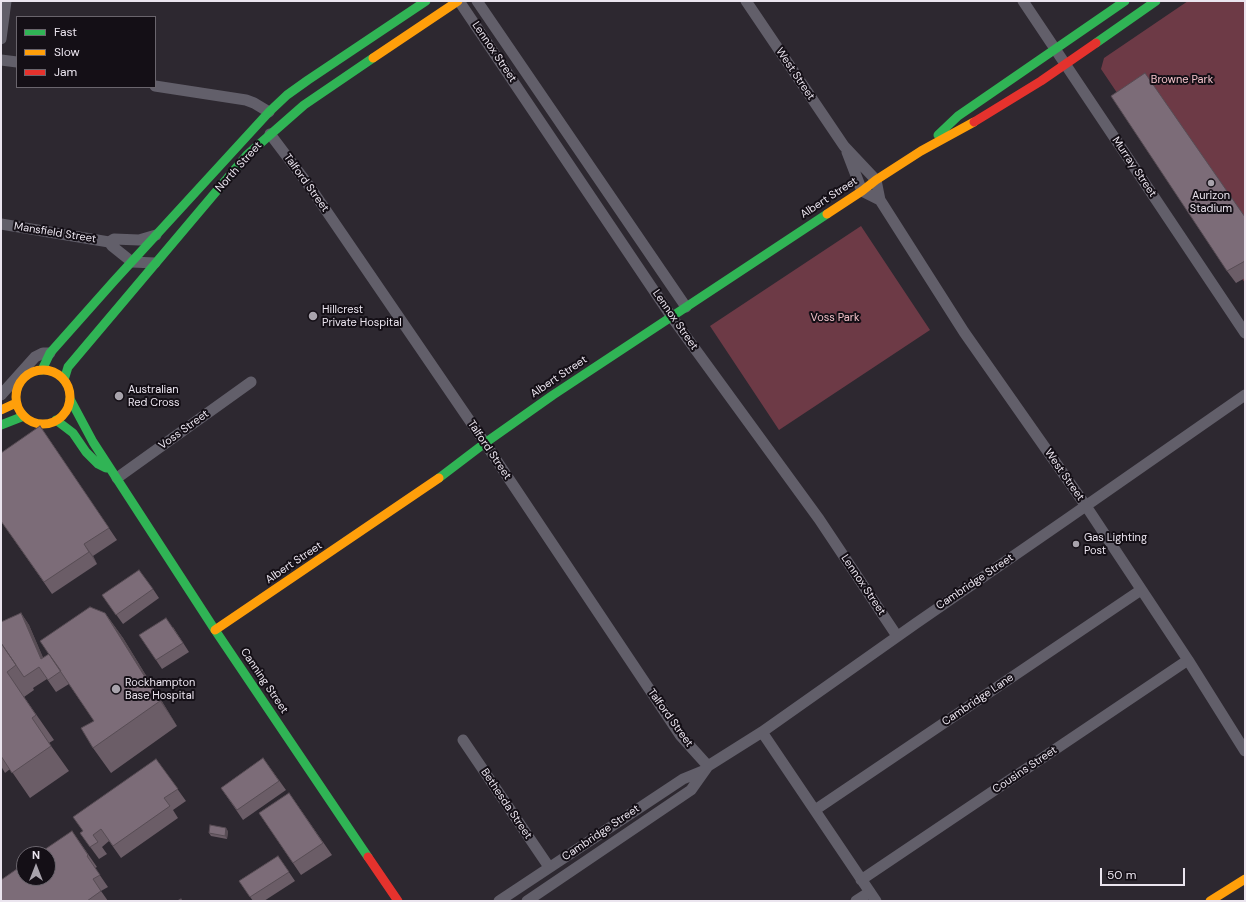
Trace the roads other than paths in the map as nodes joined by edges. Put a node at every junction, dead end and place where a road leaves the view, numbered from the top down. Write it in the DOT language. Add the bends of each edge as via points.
graph roads {
  1 [pos="6,1"];
  2 [pos="426,1"];
  3 [pos="459,1"];
  4 [pos="477,1"];
  5 [pos="746,1"];
  6 [pos="1023,1"];
  7 [pos="1125,1"];
  8 [pos="1156,1"];
  9 [pos="1,39"];
  10 [pos="1056,50"];
  11 [pos="1,60"];
  12 [pos="16,62"];
  13 [pos="1066,65"];
  14 [pos="156,86"];
  15 [pos="269,112"];
  16 [pos="294,113"];
  17 [pos="270,134"];
  18 [pos="844,146"];
  19 [pos="921,151"];
  20 [pos="876,180"];
  21 [pos="862,191"];
  22 [pos="880,200"];
  23 [pos="1,224"];
  24 [pos="157,235"];
  25 [pos="109,242"];
  26 [pos="132,262"];
  27 [pos="156,263"];
  28 [pos="686,307"];
  29 [pos="671,316"];
  30 [pos="1245,334"];
  31 [pos="50,353"];
  32 [pos="42,370"];
  33 [pos="64,380"];
  34 [pos="251,382"];
  35 [pos="1,395"];
  36 [pos="1245,395"];
  37 [pos="70,399"];
  38 [pos="16,403"];
  39 [pos="1,410"];
  40 [pos="24,416"];
  41 [pos="56,420"];
  42 [pos="1,425"];
  43 [pos="484,443"];
  44 [pos="115,475"];
  45 [pos="1086,506"];
  46 [pos="1141,590"];
  47 [pos="215,630"];
  48 [pos="898,636"];
  49 [pos="1188,660"];
  50 [pos="762,732"];
  51 [pos="463,740"];
  52 [pos="1245,751"];
  53 [pos="706,768"];
  54 [pos="815,810"];
  55 [pos="549,867"];
  56 [pos="1245,879"];
  57 [pos="862,880"];
  58 [pos="873,896"];
  59 [pos="398,901"];
  60 [pos="499,901"];
  61 [pos="527,901"];
  62 [pos="856,901"];
  63 [pos="1210,901"];
  1 -- 9 [label="street"];
  2 -- 15 [label="street, North Street" via="308,80"];
  3 -- 16 [label="street, North Street"];
  3 -- 29 [label="street, Lennox Street"];
  4 -- 28 [label="street, Lennox Street"];
  5 -- 18 [label="street, West Street"];
  6 -- 10 [label="street, Murray Street"];
  7 -- 10 [label="street, Albert Street"];
  8 -- 13 [label="street, Albert Street"];
  10 -- 13 [label="street, Murray Street"];
  10 -- 19 [label="street, Albert Street" via="958,116"];
  11 -- 12 [label="street"];
  13 -- 19 [label="street, Albert Street" via="966,127"];
  13 -- 30 [label="street, Murray Street"];
  14 -- 15 [label="street" via="246,100"];
  15 -- 16 [label="street" via="279,115"];
  15 -- 24 [label="street, North Street"];
  16 -- 17 [label="street, North Street"];
  17 -- 27 [label="street, North Street" via="247,155"];
  17 -- 43 [label="street, Talford Street" via="310,186"];
  18 -- 20 [label="street, West Street"];
  18 -- 21 [label="street, West Street"];
  19 -- 20 [label="street, Albert Street"];
  20 -- 21 [label="street, Albert Street"];
  20 -- 22 [label="street, West Street"];
  21 -- 22 [label="street"];
  21 -- 28 [label="street, Albert Street"];
  22 -- 45 [label="street, West Street" via="964,332"];
  23 -- 25 [label="street, Mansfield Street"];
  24 -- 25 [label="street, Mansfield Street" via="139,240 114,239"];
  24 -- 26 [label="street, North Street"];
  25 -- 26 [label="street, Mansfield Street"];
  26 -- 27 [label="street"];
  26 -- 31 [label="street, North Street"];
  27 -- 33 [label="street, North Street" via="68,368"];
  28 -- 29 [label="street, Albert Street"];
  29 -- 43 [label="street, Albert Street"];
  29 -- 48 [label="street, Lennox Street" via="819,519"];
  31 -- 32 [label="street, North Street"];
  31 -- 35 [label="street, North Street" via="43,353 35,358"];
  32 -- 33 [label="street" via="49,370"];
  32 -- 38 [label="street" via="33,371 19,382"];
  33 -- 37 [label="street"];
  34 -- 44 [label="street, Voss Street"];
  36 -- 45 [label="street, Cambridge Street"];
  37 -- 41 [label="street" via="63,415"];
  37 -- 44 [label="street, Canning Street" via="93,442"];
  38 -- 39 [label="street"];
  38 -- 40 [label="street"];
  40 -- 41 [label="street" via="38,423"];
  40 -- 42 [label="street"];
  41 -- 44 [label="street, Canning Street" via="73,433 98,464"];
  43 -- 47 [label="street, Albert Street" via="427,487"];
  43 -- 53 [label="street, Talford Street" via="680,735"];
  44 -- 47 [label="street, Canning Street"];
  45 -- 46 [label="street, West Street"];
  45 -- 48 [label="street, Cambridge Street"];
  46 -- 49 [label="street, West Street"];
  46 -- 54 [label="street, Cambridge Lane"];
  47 -- 59 [label="street, Canning Street"];
  48 -- 50 [label="street, Cambridge Street"];
  49 -- 52 [label="street, West Street"];
  49 -- 57 [label="street, Cousins Street"];
  50 -- 53 [label="street, Cambridge Street"];
  50 -- 54 [label="street"];
  51 -- 55 [label="street, Bethesda Street"];
  53 -- 55 [label="street, Cambridge Street" via="683,779"];
  53 -- 61 [label="street, Cambridge Street" via="691,790"];
  54 -- 57 [label="street"];
  55 -- 60 [label="street, Cambridge Street"];
  56 -- 63 [label="street"];
  57 -- 58 [label="street"];
  58 -- 62 [label="street"];
}
